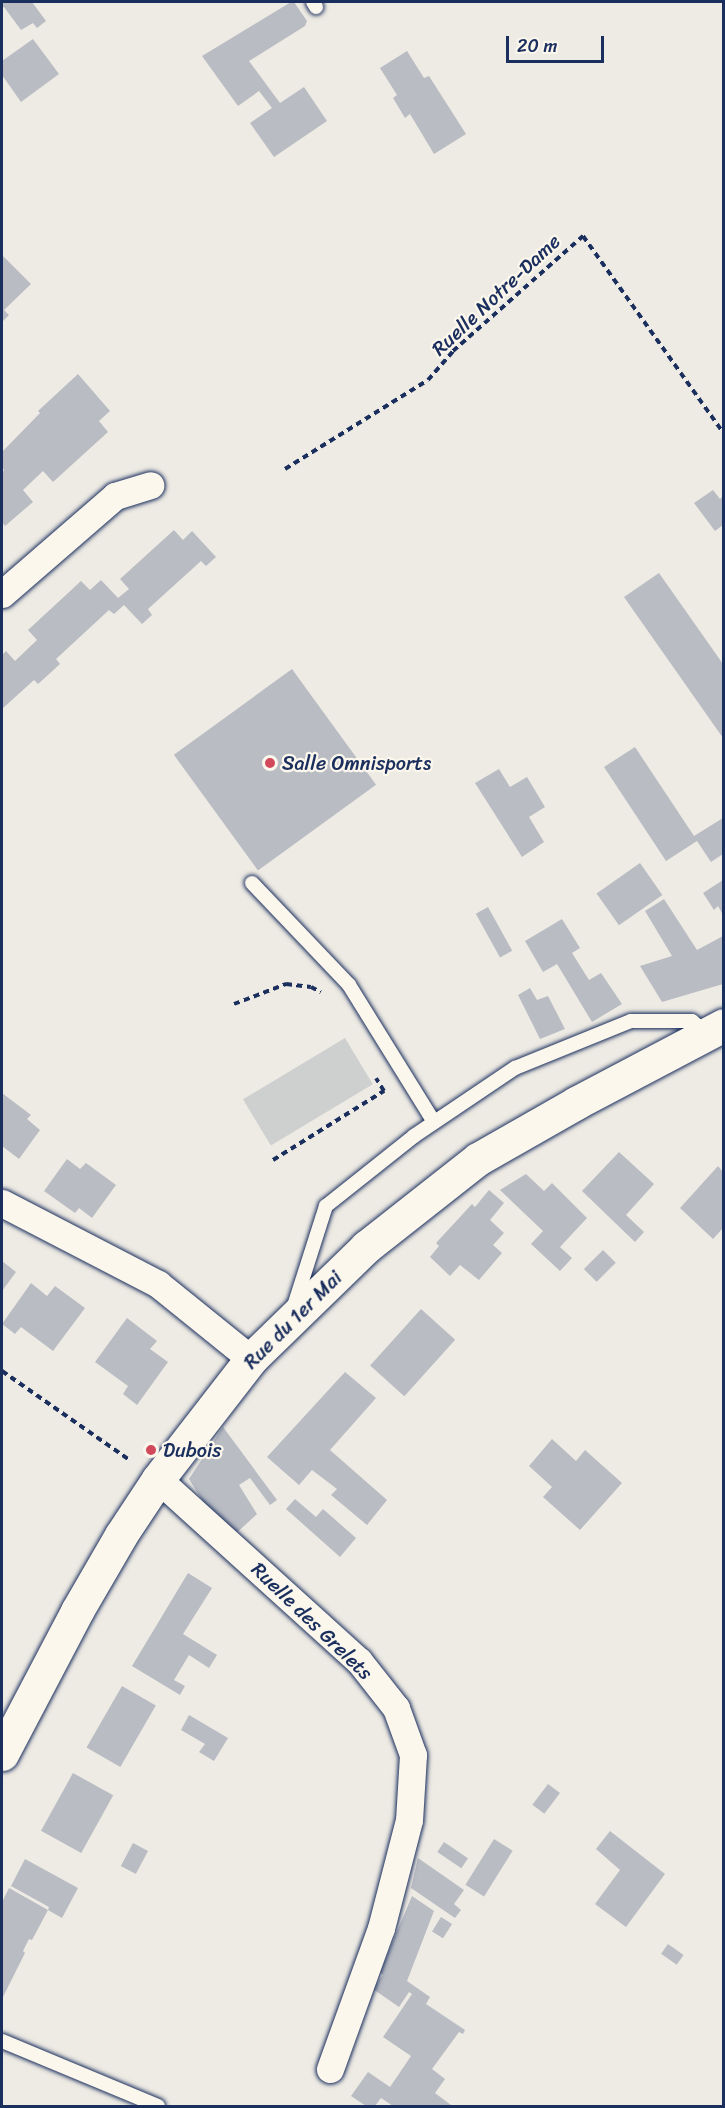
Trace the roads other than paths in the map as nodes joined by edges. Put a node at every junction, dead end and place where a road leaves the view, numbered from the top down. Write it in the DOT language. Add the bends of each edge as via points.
graph roads {
  1 [pos="150,485"];
  2 [pos="4,584"];
  3 [pos="252,883"];
  4 [pos="715,1029"];
  5 [pos="434,1122"];
  6 [pos="2,1203"];
  7 [pos="288,1323"];
  8 [pos="251,1359"];
  9 [pos="158,1479"];
  10 [pos="2,1754"];
  11 [pos="2,2041"];
  12 [pos="330,2068"];
  13 [pos="158,2106"];
  1 -- 2 [label="street" via="115,496"];
  3 -- 5 [label="lane" via="349,985"];
  4 -- 5 [label="lane" via="692,1021 631,1021 515,1068"];
  4 -- 7 [label="street, Rue du 1er Mai" via="478,1159 366,1247"];
  5 -- 7 [label="lane" via="326,1206"];
  6 -- 8 [label="street" via="158,1284"];
  7 -- 8 [label="street, Rue du 1er Mai"];
  8 -- 9 [label="street, Rue du 1er Mai"];
  9 -- 10 [label="street, Rue du 1er Mai" via="77,1611"];
  9 -- 12 [label="street, Ruelle des Grelets" via="358,1661 396,1708 413,1755 409,1820 381,1929"];
  11 -- 13 [label="lane"];
}
